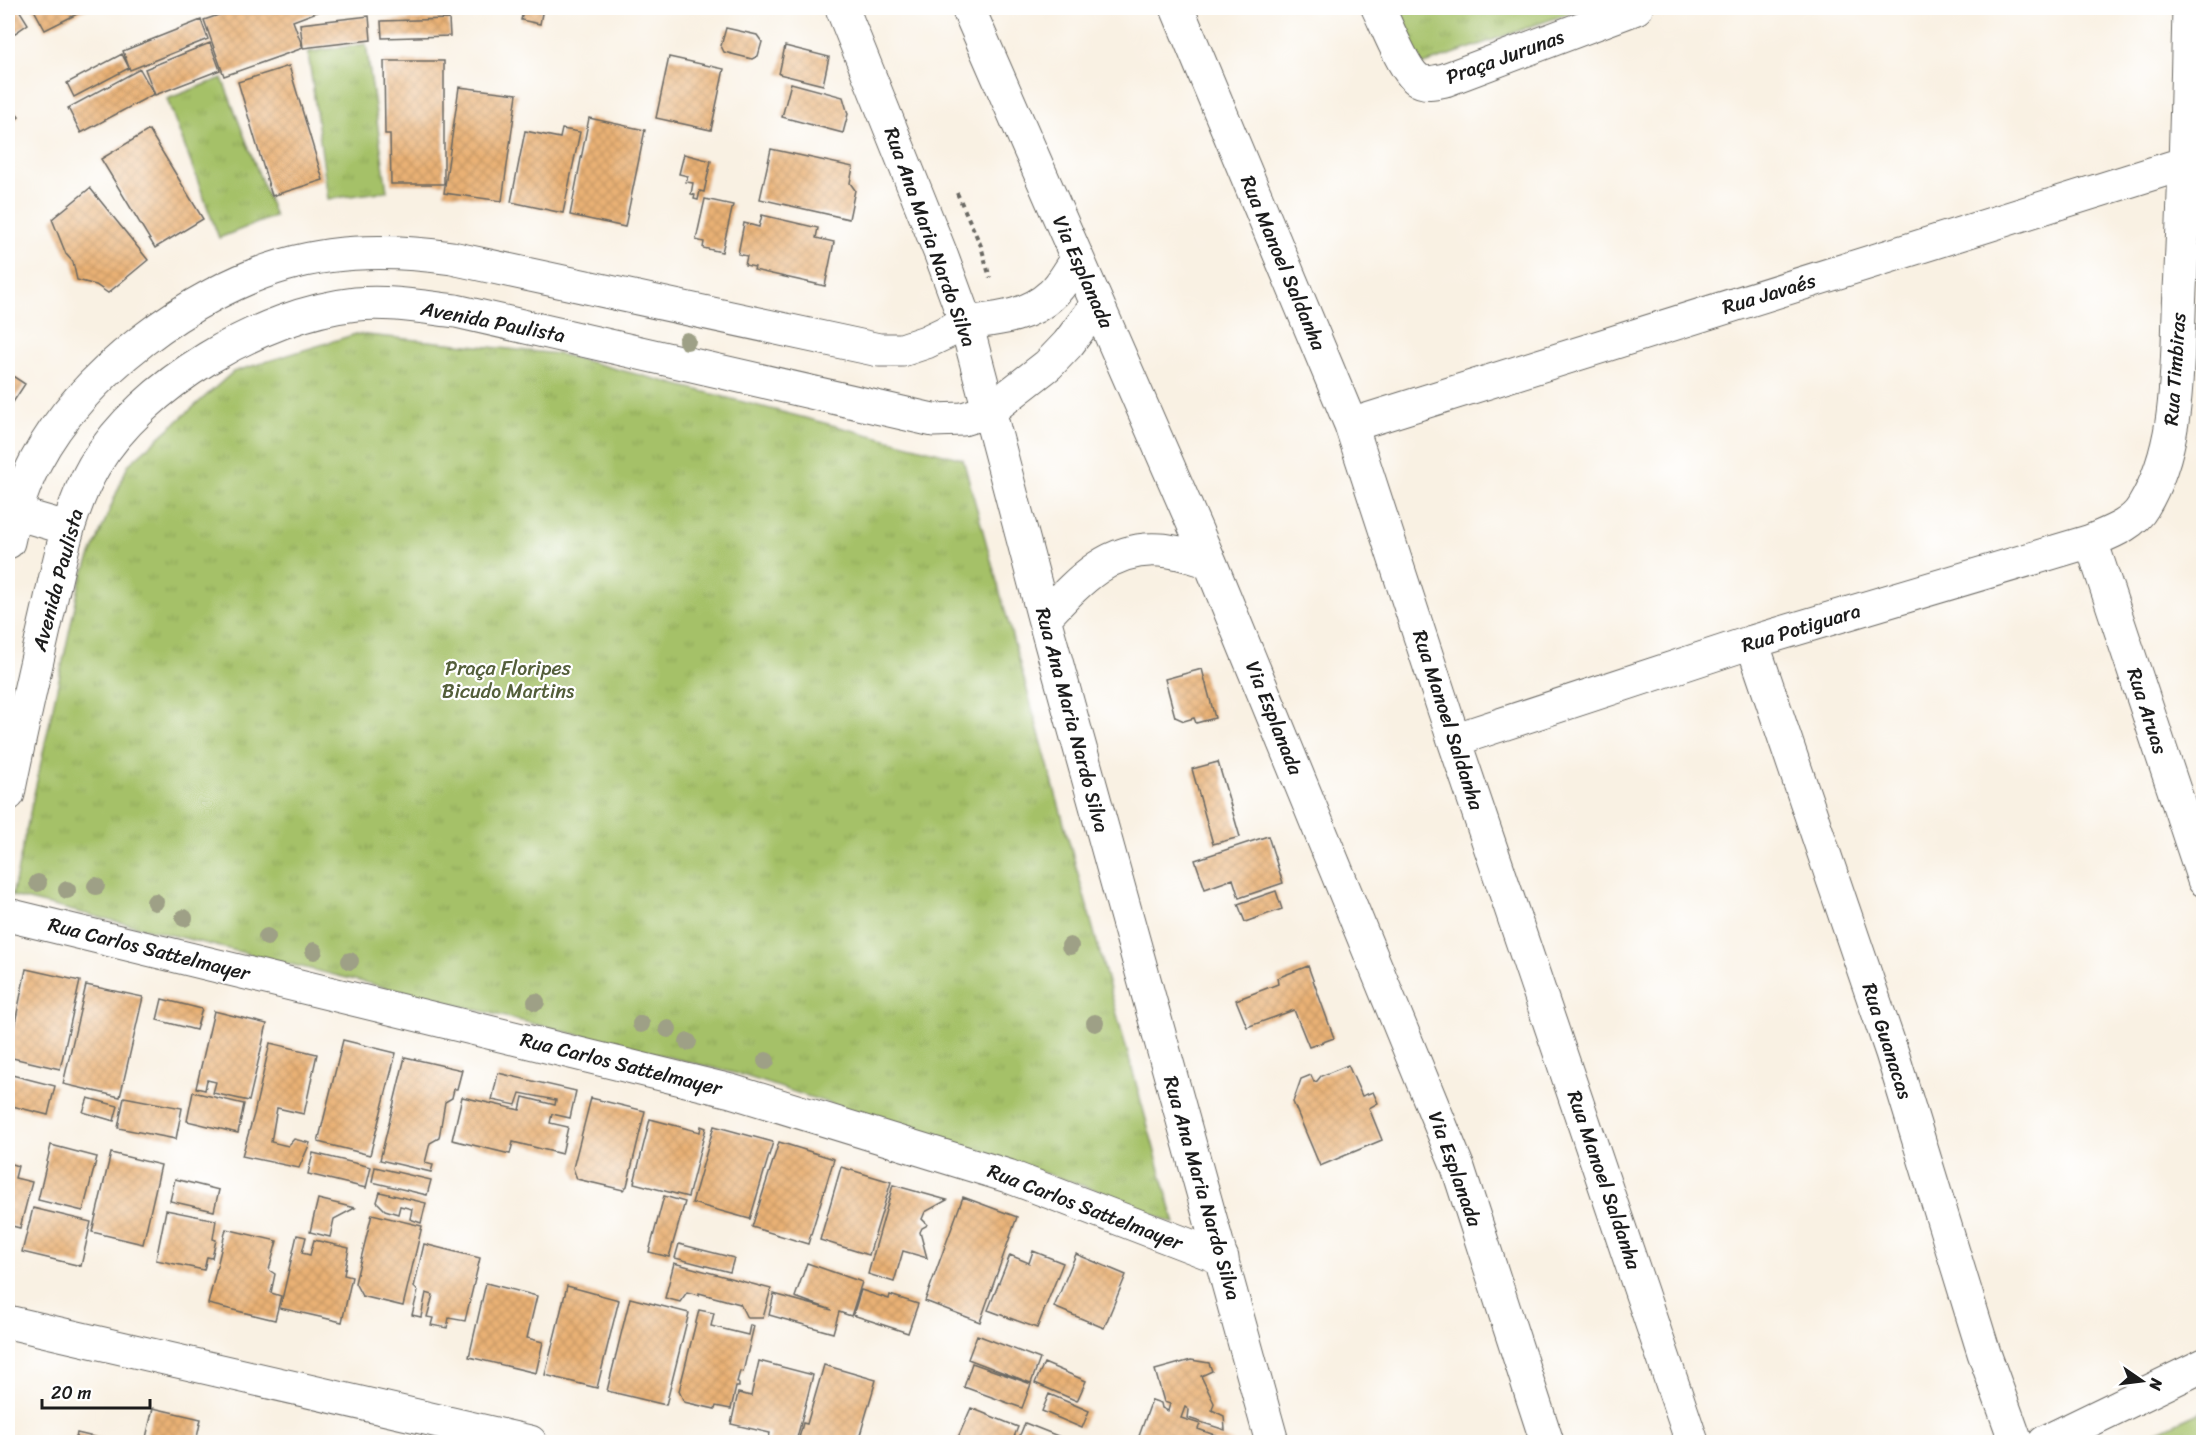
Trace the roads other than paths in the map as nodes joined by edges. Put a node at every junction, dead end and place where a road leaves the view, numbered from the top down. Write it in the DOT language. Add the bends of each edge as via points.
graph roads {
  1 [pos="842,8"];
  2 [pos="968,8"];
  3 [pos="1177,8"];
  4 [pos="1378,8"];
  5 [pos="1636,8"];
  6 [pos="2189,8"];
  7 [pos="2186,163"];
  8 [pos="1077,260"];
  9 [pos="1097,305"];
  10 [pos="966,322"];
  11 [pos="989,411"];
  12 [pos="1351,425"];
  13 [pos="2142,509"];
  14 [pos="10,522"];
  15 [pos="67,528"];
  16 [pos="2091,542"];
  17 [pos="1210,562"];
  18 [pos="1044,618"];
  19 [pos="1752,642"];
  20 [pos="1454,740"];
  21 [pos="8,794"];
  22 [pos="2204,880"];
  23 [pos="8,915"];
  24 [pos="1222,1258"];
  25 [pos="8,1322"];
  26 [pos="2204,1365"];
  27 [pos="530,1443"];
  28 [pos="1272,1443"];
  29 [pos="1547,1443"];
  30 [pos="1692,1443"];
  31 [pos="2016,1443"];
  32 [pos="2045,1443"];
  1 -- 10 [label="street, Rua Ana Maria Nardo Silva"];
  2 -- 8 [label="street, Via Esplanada"];
  3 -- 12 [label="street, Rua Manoel Saldanha"];
  4 -- 5 [label="street, Praça Jurunas" via="1409,71 1418,80 1430,83"];
  6 -- 7 [label="street, Rua Timbiras"];
  7 -- 12 [label="street, Rua Javaés"];
  7 -- 13 [label="street, Rua Timbiras" via="2173,428 2161,471"];
  8 -- 9 [label="street, Via Esplanada"];
  8 -- 10 [label="street" via="1052,295 1029,309 1002,318"];
  9 -- 11 [label="street" via="1048,365"];
  9 -- 17 [label="street, Via Esplanada"];
  10 -- 11 [label="street, Rua Ana Maria Nardo Silva"];
  10 -- 14 [label="street" via="902,351 879,350 452,258 355,252 287,264 251,275 217,292 141,341 112,366 55,430 36,460"];
  11 -- 15 [label="street, Avenida Paulista" via="963,419 933,420 456,311 357,304 280,322 195,366 134,416 100,459"];
  11 -- 18 [label="street, Rua Ana Maria Nardo Silva"];
  12 -- 20 [label="street, Rua Manoel Saldanha"];
  13 -- 16 [label="street, Rua Potiguara" via="2123,527"];
  14 -- 15 [label="street"];
  15 -- 21 [label="street, Avenida Paulista"];
  16 -- 19 [label="street, Rua Potiguara"];
  16 -- 22 [label="street, Rua Aruas"];
  17 -- 18 [label="street" via="1158,549 1120,556 1077,582"];
  17 -- 29 [label="street, Via Esplanada" via="1458,1168"];
  18 -- 24 [label="street, Rua Ana Maria Nardo Silva"];
  19 -- 20 [label="street, Rua Potiguara"];
  19 -- 31 [label="street, Rua Guanacas" via="1892,1053 1984,1353"];
  20 -- 30 [label="street, Rua Manoel Saldanha"];
  23 -- 24 [label="street, Rua Carlos Sattelmayer" via="731,1090 1008,1176"];
  24 -- 28 [label="street, Rua Ana Maria Nardo Silva"];
  25 -- 27 [label="street"];
  26 -- 32 [label="street"];
}
